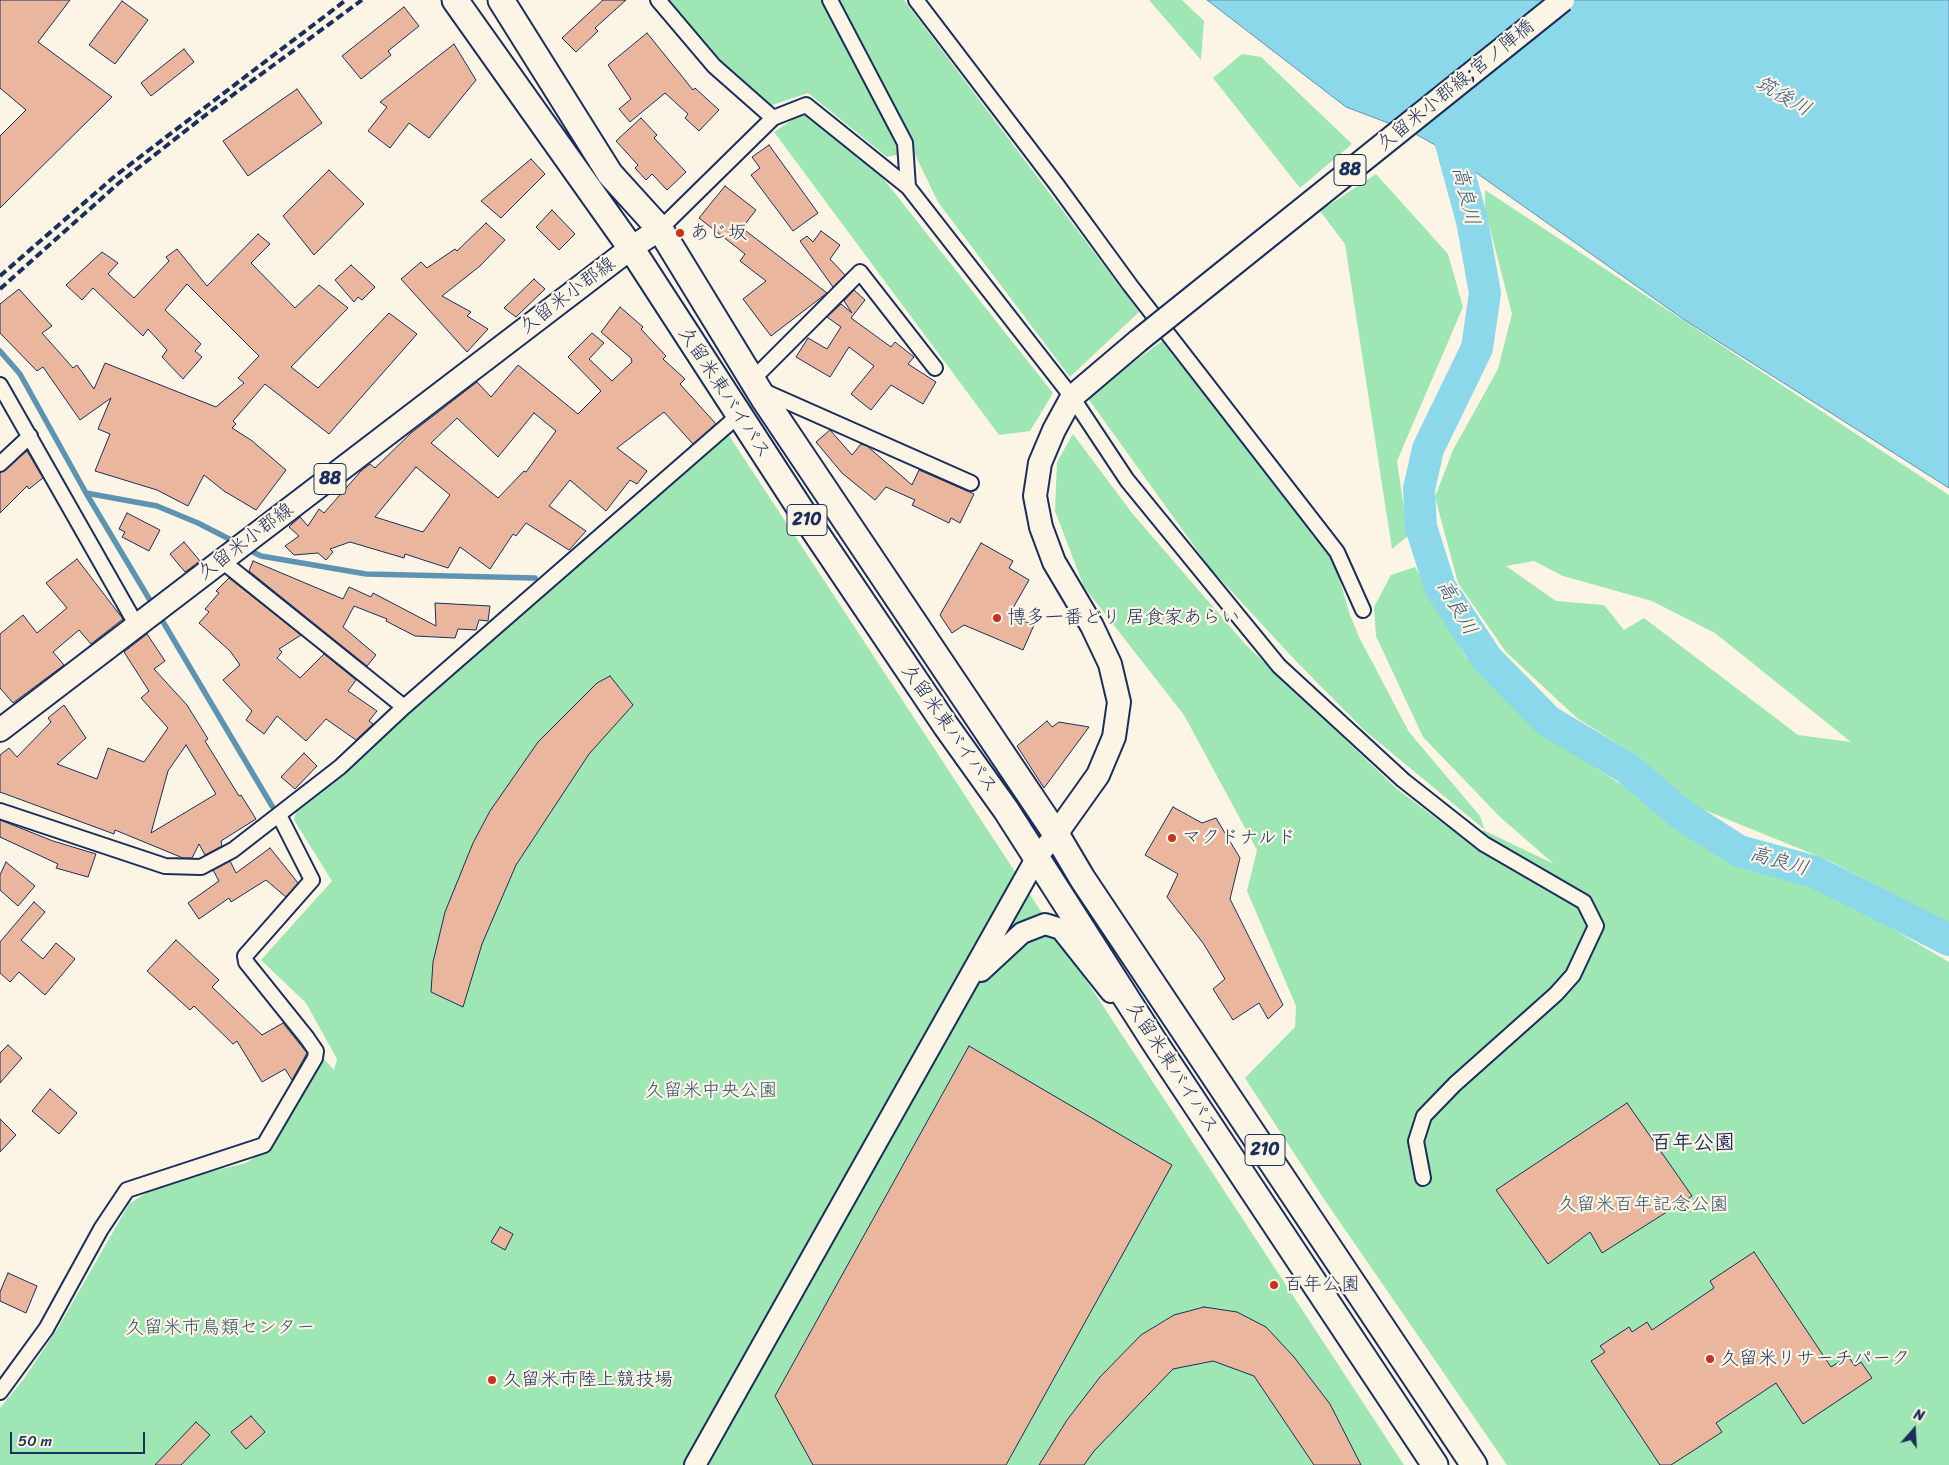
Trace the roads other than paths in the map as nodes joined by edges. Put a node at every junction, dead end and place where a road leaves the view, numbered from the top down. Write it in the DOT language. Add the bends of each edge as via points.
graph roads {
  1 [pos="455,0"];
  2 [pos="501,0"];
  3 [pos="658,0"];
  4 [pos="830,0"];
  5 [pos="916,0"];
  6 [pos="1563,0"];
  7 [pos="774,118"];
  8 [pos="908,186"];
  9 [pos="660,229"];
  10 [pos="631,248"];
  11 [pos="737,356"];
  12 [pos="935,368"];
  13 [pos="753,379"];
  14 [pos="0,385"];
  15 [pos="1080,390"];
  16 [pos="739,415"];
  17 [pos="30,436"];
  18 [pos="0,464"];
  19 [pos="971,483"];
  20 [pos="222,561"];
  21 [pos="1363,610"];
  22 [pos="138,626"];
  23 [pos="404,707"];
  24 [pos="0,730"];
  25 [pos="0,811"];
  26 [pos="279,815"];
  27 [pos="1056,834"];
  28 [pos="1037,858"];
  29 [pos="965,986"];
  30 [pos="1155,1043"];
  31 [pos="1423,1178"];
  32 [pos="0,1392"];
  33 [pos="694,1465"];
  34 [pos="1435,1465"];
  35 [pos="1474,1465"];
  1 -- 10 [label="highway, 久留米東バイパス / 210"];
  2 -- 9 [label="highway, 久留米東バイパス / 210" via="610,174"];
  3 -- 7 [label="street" via="714,66"];
  4 -- 8 [label="street" via="905,143"];
  5 -- 21 [label="street" via="1130,285 1337,552"];
  6 -- 15 [label="main road, 久留米小郡線;宮ノ陣橋 / 88, bridge"];
  7 -- 8 [label="street" via="806,105"];
  7 -- 9 [label="street"];
  8 -- 15 [label="street"];
  9 -- 10 [label="main road, 久留米小郡線 / 88"];
  9 -- 11 [label="highway, 久留米東バイパス / 210"];
  10 -- 16 [label="highway, 久留米東バイパス / 210"];
  10 -- 20 [label="main road, 久留米小郡線 / 88"];
  11 -- 13 [label="street"];
  11 -- 27 [label="highway, 久留米東バイパス / 210"];
  12 -- 13 [label="street" via="860,272"];
  13 -- 19 [label="street" via="760,390"];
  14 -- 17 [label="street"];
  15 -- 27 [label="main road, 88" via="1054,430 1040,463 1035,496 1041,527 1054,562 1092,626 1110,664 1119,702 1114,737 1098,775"];
  15 -- 31 [label="street" via="1127,480 1279,666 1404,780 1484,844 1584,902 1596,926 1574,975 1424,1116 1416,1142"];
  16 -- 23 [label="street"];
  16 -- 28 [label="highway, 久留米東バイパス / 210"];
  17 -- 18 [label="street"];
  17 -- 22 [label="street"];
  20 -- 22 [label="main road, 久留米小郡線 / 88"];
  20 -- 23 [label="street"];
  22 -- 24 [label="main road, 久留米小郡線 / 88"];
  23 -- 26 [label="street" via="340,767"];
  25 -- 26 [label="street" via="165,866 192,867 201,867 233,850"];
  26 -- 32 [label="street" via="312,880 245,956 246,962 316,1051 315,1058 264,1145 126,1190 46,1328"];
  27 -- 28 [label="street"];
  27 -- 35 [label="highway, 久留米東バイパス / 210" via="1082,878"];
  28 -- 29 [label="street"];
  28 -- 30 [label="highway, 久留米東バイパス / 210"];
  29 -- 30 [label="street" via="1022,933 1045,924 1061,929"];
  29 -- 33 [label="street"];
  30 -- 34 [label="highway, 久留米東バイパス / 210"];
}
